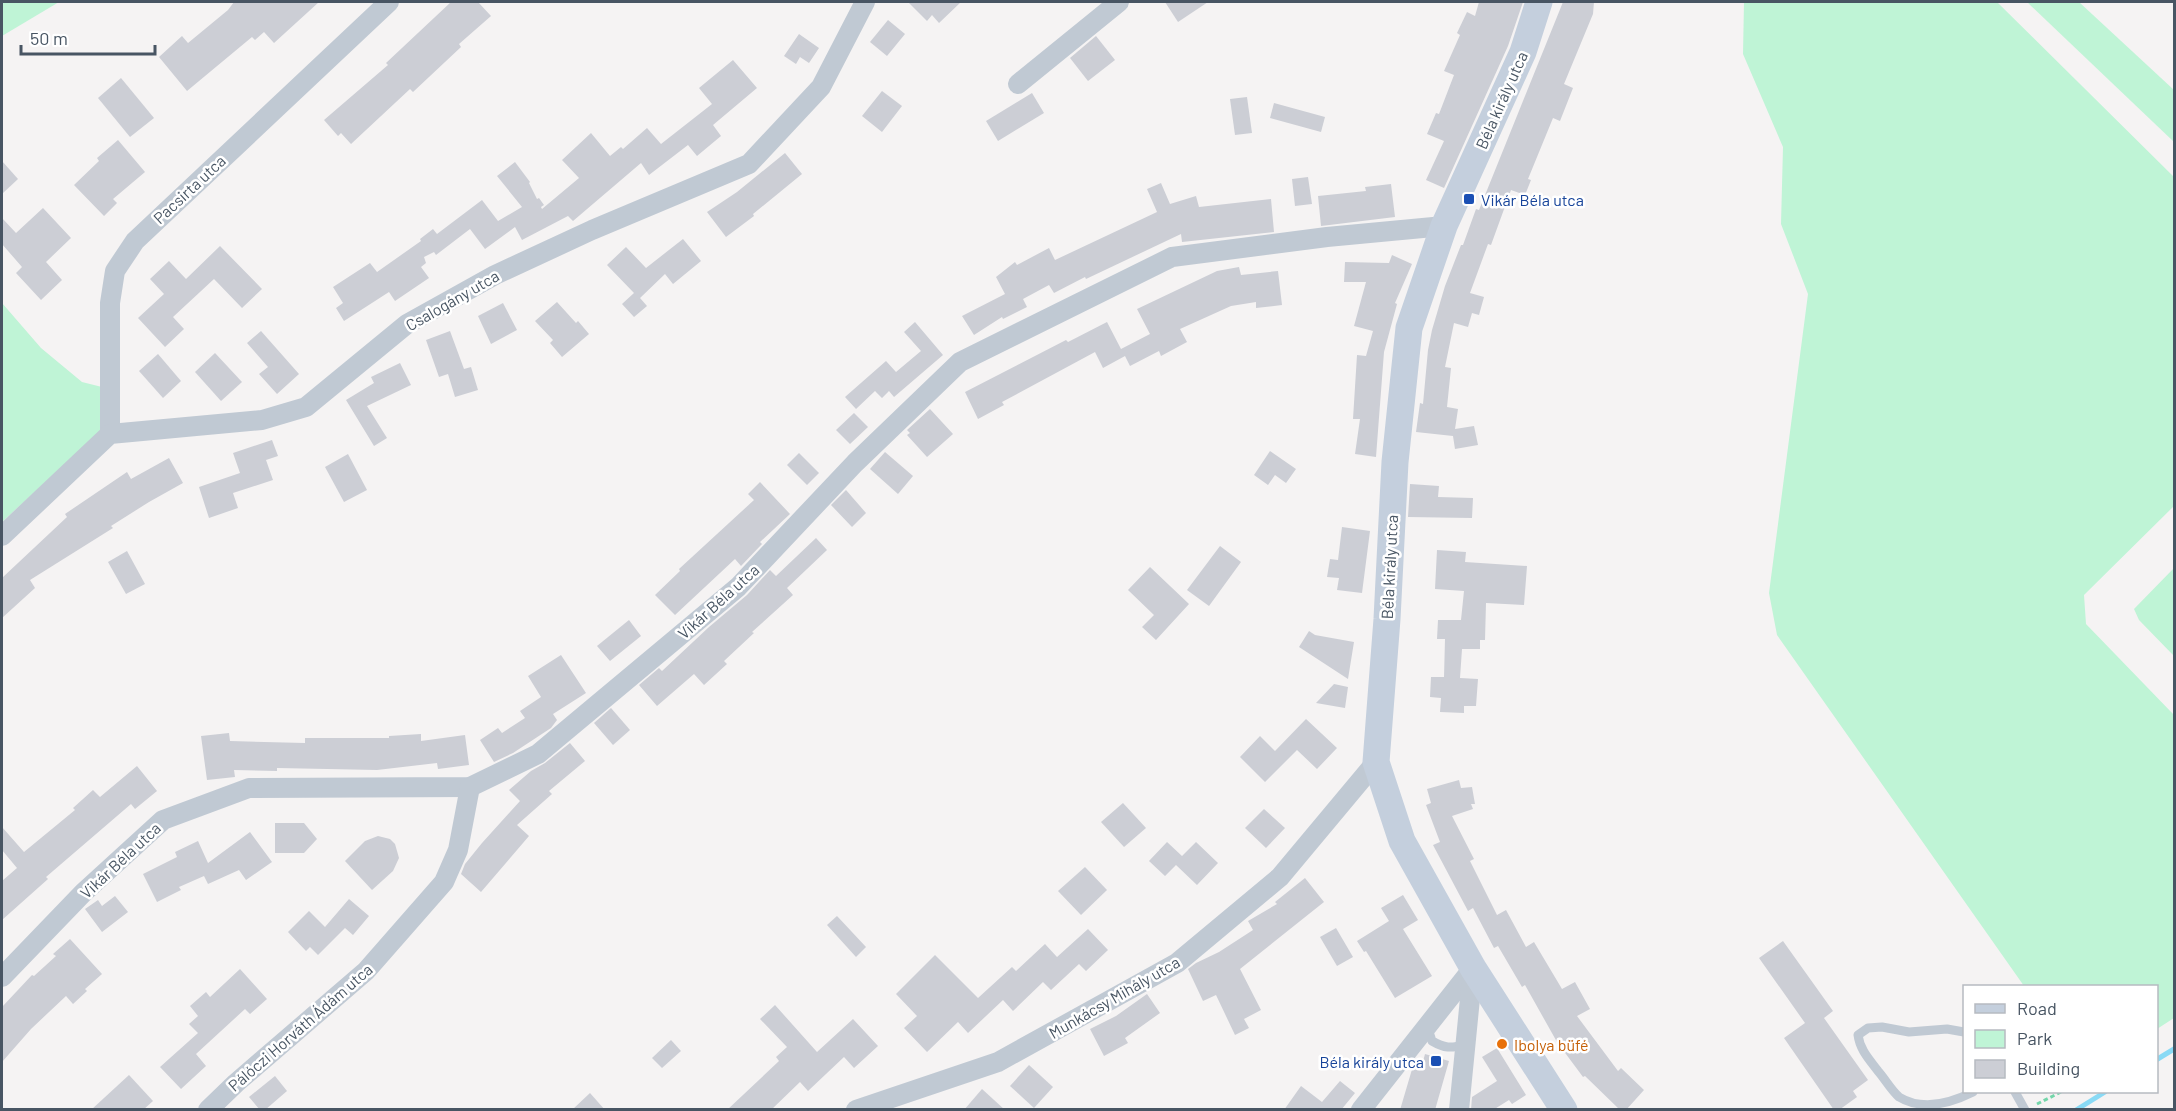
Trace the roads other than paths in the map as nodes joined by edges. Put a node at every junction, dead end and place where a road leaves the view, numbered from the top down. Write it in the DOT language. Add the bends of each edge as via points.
graph roads {
  1 [pos="389,2"];
  2 [pos="866,2"];
  3 [pos="1119,2"];
  4 [pos="1539,2"];
  5 [pos="1018,84"];
  6 [pos="1444,226"];
  7 [pos="110,434"];
  8 [pos="2,536"];
  9 [pos="1376,762"];
  10 [pos="470,787"];
  11 [pos="1473,968"];
  12 [pos="2,977"];
  13 [pos="1428,1026"];
  14 [pos="1963,1032"];
  15 [pos="1466,1044"];
  16 [pos="1971,1093"];
  17 [pos="2016,1093"];
  18 [pos="208,1110"];
  19 [pos="856,1110"];
  20 [pos="1361,1110"];
  21 [pos="1459,1110"];
  22 [pos="1564,1110"];
  23 [pos="2025,1110"];
  1 -- 7 [label="street, Pacsirta utca" via="135,241 115,271 110,303"];
  2 -- 7 [label="street, Csalogány utca" via="821,87 749,164 495,275 407,324 306,407 262,420"];
  3 -- 5 [label="street"];
  4 -- 6 [label="street, Béla király utca" via="1523,52"];
  6 -- 9 [label="street, Béla király utca" via="1409,328 1395,462"];
  6 -- 10 [label="street, Vikár Béla utca" via="1172,256 960,362 855,463 738,587 538,754"];
  7 -- 8 [label="street"];
  9 -- 11 [label="street, Béla király utca" via="1402,841"];
  9 -- 19 [label="street, Munkácsy Mihály utca" via="1280,877 1177,963 998,1062"];
  10 -- 12 [label="street, Vikár Béla utca" via="249,788 163,820"];
  10 -- 18 [label="street, Pálóczi Horváth Ádám utca" via="458,850 444,882 366,971"];
  11 -- 13 [label="street"];
  11 -- 15 [label="street"];
  11 -- 22 [label="street, Béla király utca"];
  13 -- 15 [label="lane" via="1432,1041 1443,1048"];
  13 -- 20 [label="street"];
  14 -- 16 [label="lane" via="1909,1032 1882,1027 1868,1028 1858,1035 1859,1046 1899,1098 1914,1107 1932,1109"];
  15 -- 21 [label="street"];
  17 -- 23 [label="lane"];
}
